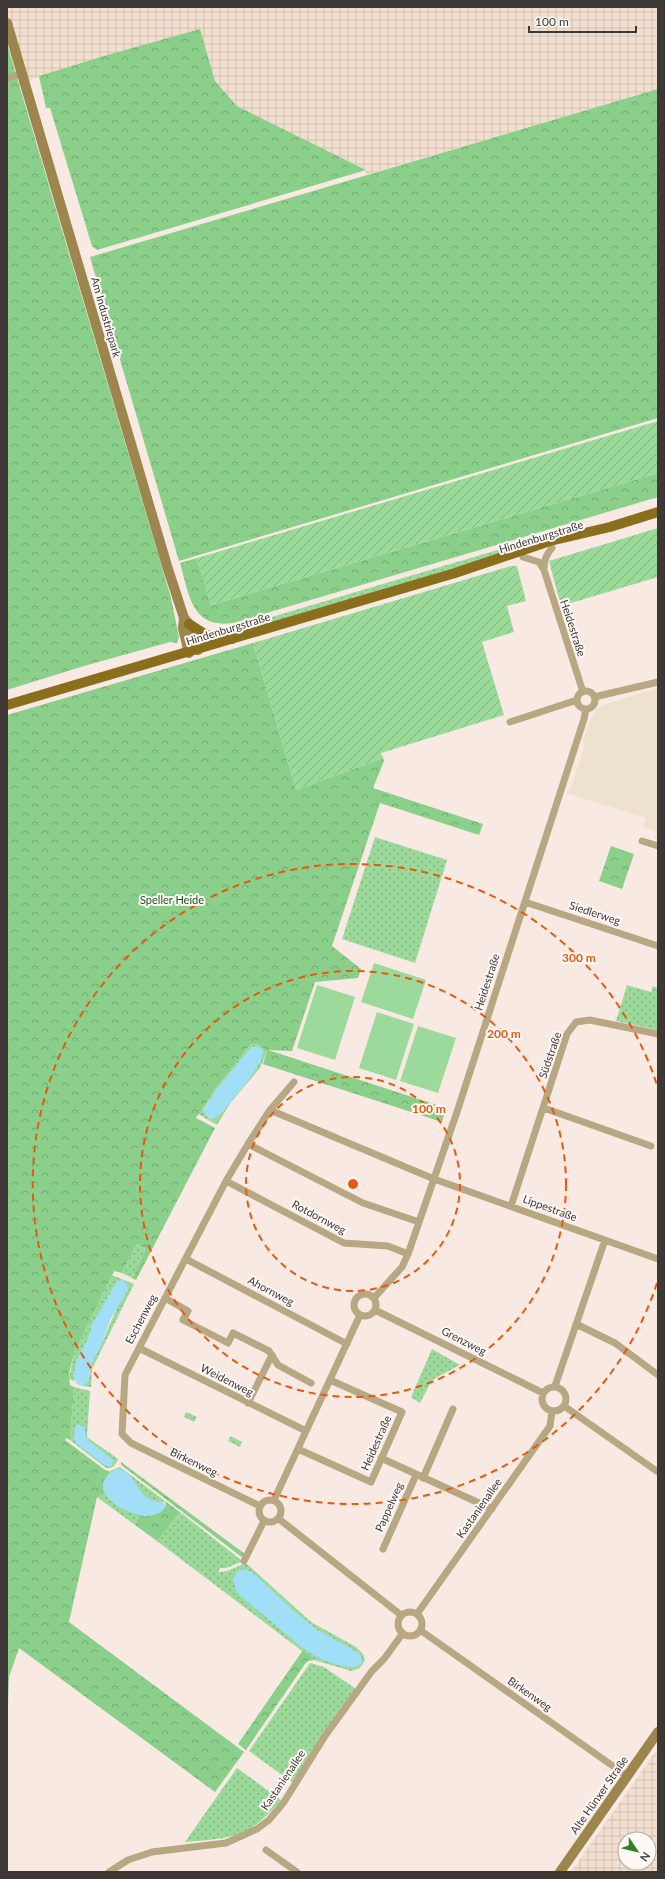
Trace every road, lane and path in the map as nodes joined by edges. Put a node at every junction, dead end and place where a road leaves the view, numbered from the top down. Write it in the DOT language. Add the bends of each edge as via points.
graph roads {
  1 [pos="7,23"];
  2 [pos="22,74"];
  3 [pos="7,78"];
  4 [pos="658,512"];
  5 [pos="610,527"];
  6 [pos="552,548"];
  7 [pos="523,557"];
  8 [pos="544,570"];
  9 [pos="455,573"];
  10 [pos="187,621"];
  11 [pos="234,640"];
  12 [pos="194,652"];
  13 [pos="658,682"];
  14 [pos="583,692"];
  15 [pos="594,697"];
  16 [pos="578,700"];
  17 [pos="7,705"];
  18 [pos="586,709"];
  19 [pos="510,722"];
  20 [pos="642,841"];
  21 [pos="658,846"];
  22 [pos="525,902"];
  23 [pos="658,946"];
  24 [pos="658,1034"];
  25 [pos="294,1082"];
  26 [pos="544,1108"];
  27 [pos="270,1110"];
  28 [pos="248,1144"];
  29 [pos="651,1146"];
  30 [pos="434,1179"];
  31 [pos="226,1181"];
  32 [pos="512,1206"];
  33 [pos="419,1222"];
  34 [pos="605,1240"];
  35 [pos="408,1254"];
  36 [pos="186,1259"];
  37 [pos="658,1259"];
  38 [pos="165,1298"];
  39 [pos="374,1298"];
  40 [pos="375,1310"];
  41 [pos="360,1315"];
  42 [pos="576,1324"];
  43 [pos="347,1344"];
  44 [pos="139,1348"];
  45 [pos="272,1355"];
  46 [pos="658,1375"];
  47 [pos="330,1380"];
  48 [pos="312,1384"];
  49 [pos="555,1386"];
  50 [pos="543,1393"];
  51 [pos="248,1402"];
  52 [pos="564,1406"];
  53 [pos="453,1409"];
  54 [pos="552,1411"];
  55 [pos="306,1432"];
  56 [pos="122,1434"];
  57 [pos="298,1449"];
  58 [pos="381,1458"];
  59 [pos="658,1472"];
  60 [pos="420,1476"];
  61 [pos="274,1500"];
  62 [pos="260,1506"];
  63 [pos="492,1509"];
  64 [pos="279,1519"];
  65 [pos="264,1521"];
  66 [pos="383,1549"];
  67 [pos="244,1561"];
  68 [pos="417,1614"];
  69 [pos="401,1615"];
  70 [pos="420,1630"];
  71 [pos="402,1634"];
  72 [pos="658,1732"];
  73 [pos="627,1776"];
  74 [pos="266,1850"];
  75 [pos="109,1872"];
  76 [pos="297,1872"];
  77 [pos="560,1872"];
  1 -- 2 [label="street, Am Industriepark"];
  2 -- 3 [label="street"];
  2 -- 10 [label="street, Am Industriepark"];
  4 -- 5 [label="main road, Hindenburgstraße"];
  5 -- 6 [label="main road, Hindenburgstraße"];
  5 -- 9 [label="main road, Hindenburgstraße" via="550,541"];
  6 -- 7 [label="main road, Hindenburgstraße"];
  6 -- 8 [label="street" via="544,561"];
  7 -- 8 [label="street" via="539,562"];
  7 -- 9 [label="main road, Hindenburgstraße"];
  8 -- 14 [label="street, Heidestraße"];
  9 -- 11 [label="main road, Hindenburgstraße"];
  10 -- 11 [label="main road" via="206,635"];
  10 -- 12 [label="street, Am Industriepark"];
  11 -- 12 [label="main road, Hindenburgstraße"];
  12 -- 17 [label="main road, Hindenburgstraße"];
  13 -- 15 [label="street"];
  14 -- 15 [label="street" via="591,693"];
  14 -- 16 [label="street"];
  15 -- 18 [label="street, Heidestraße" via="593,705"];
  16 -- 18 [label="street" via="581,707"];
  16 -- 19 [label="street"];
  18 -- 22 [label="street, Heidestraße"];
  20 -- 21 [label="street"];
  22 -- 23 [label="street, Siedlerweg"];
  22 -- 30 [label="street, Heidestraße"];
  24 -- 26 [label="street, Südstraße" via="590,1020 576,1022 567,1034"];
  25 -- 27 [label="street"];
  26 -- 29 [label="street"];
  26 -- 32 [label="street, Südstraße"];
  27 -- 28 [label="street"];
  27 -- 30 [label="street"];
  28 -- 31 [label="street"];
  28 -- 33 [label="street" via="363,1203"];
  30 -- 32 [label="street, Lippestraße"];
  30 -- 33 [label="street, Heidestraße"];
  31 -- 35 [label="street, Rotdornweg" via="344,1243 388,1246"];
  31 -- 36 [label="street, Eschenweg"];
  32 -- 34 [label="street, Lippestraße"];
  33 -- 35 [label="street, Heidestraße"];
  34 -- 37 [label="street, Lippestraße"];
  34 -- 42 [label="street"];
  35 -- 39 [label="street, Heidestraße" via="402,1267"];
  36 -- 38 [label="street, Eschenweg"];
  36 -- 43 [label="street, Ahornweg"];
  38 -- 44 [label="street, Eschenweg"];
  38 -- 45 [label="street" via="188,1311 183,1320 228,1343 233,1333 269,1351"];
  39 -- 40 [label="street"];
  39 -- 41 [label="street" via="364,1294 358,1297 354,1307"];
  40 -- 41 [label="street" via="367,1316"];
  40 -- 50 [label="street, Grenzweg"];
  41 -- 43 [label="street"];
  42 -- 46 [label="street" via="615,1343"];
  42 -- 49 [label="street"];
  43 -- 47 [label="street"];
  44 -- 51 [label="street, Weidenweg"];
  44 -- 56 [label="street, Eschenweg" via="125,1375"];
  45 -- 48 [label="street" via="278,1364"];
  45 -- 51 [label="street"];
  47 -- 55 [label="street"];
  47 -- 58 [label="street, Heidestraße" via="402,1412"];
  49 -- 50 [label="street"];
  49 -- 52 [label="street" via="565,1394"];
  50 -- 54 [label="street" via="543,1405"];
  51 -- 55 [label="street, Weidenweg"];
  52 -- 54 [label="street"];
  52 -- 59 [label="street"];
  53 -- 60 [label="street, Pappelweg"];
  54 -- 63 [label="street, Kastanienallee" via="550,1426"];
  55 -- 57 [label="street"];
  56 -- 62 [label="street, Birkenweg" via="131,1443"];
  57 -- 58 [label="street, Heidestraße" via="371,1482"];
  57 -- 61 [label="street"];
  58 -- 60 [label="street, Pappelweg"];
  60 -- 63 [label="street, Pappelweg"];
  60 -- 66 [label="street, Pappelweg"];
  61 -- 62 [label="street" via="264,1501"];
  61 -- 64 [label="street" via="281,1508"];
  62 -- 65 [label="street" via="258,1513"];
  63 -- 68 [label="street, Kastanienallee"];
  64 -- 65 [label="street" via="273,1522"];
  64 -- 69 [label="street"];
  65 -- 67 [label="street"];
  68 -- 69 [label="street" via="410,1612"];
  68 -- 70 [label="street" via="421,1623"];
  69 -- 71 [label="street" via="398,1625"];
  70 -- 71 [label="street" via="414,1634"];
  70 -- 73 [label="street, Birkenweg"];
  71 -- 75 [label="street, Kastanienallee" via="325,1736 284,1802 269,1820 257,1829 226,1843 152,1852 128,1860"];
  72 -- 73 [label="street, Alte Hünxer Straße"];
  73 -- 77 [label="street, Alte Hünxer Straße"];
  74 -- 76 [label="street"];
}
